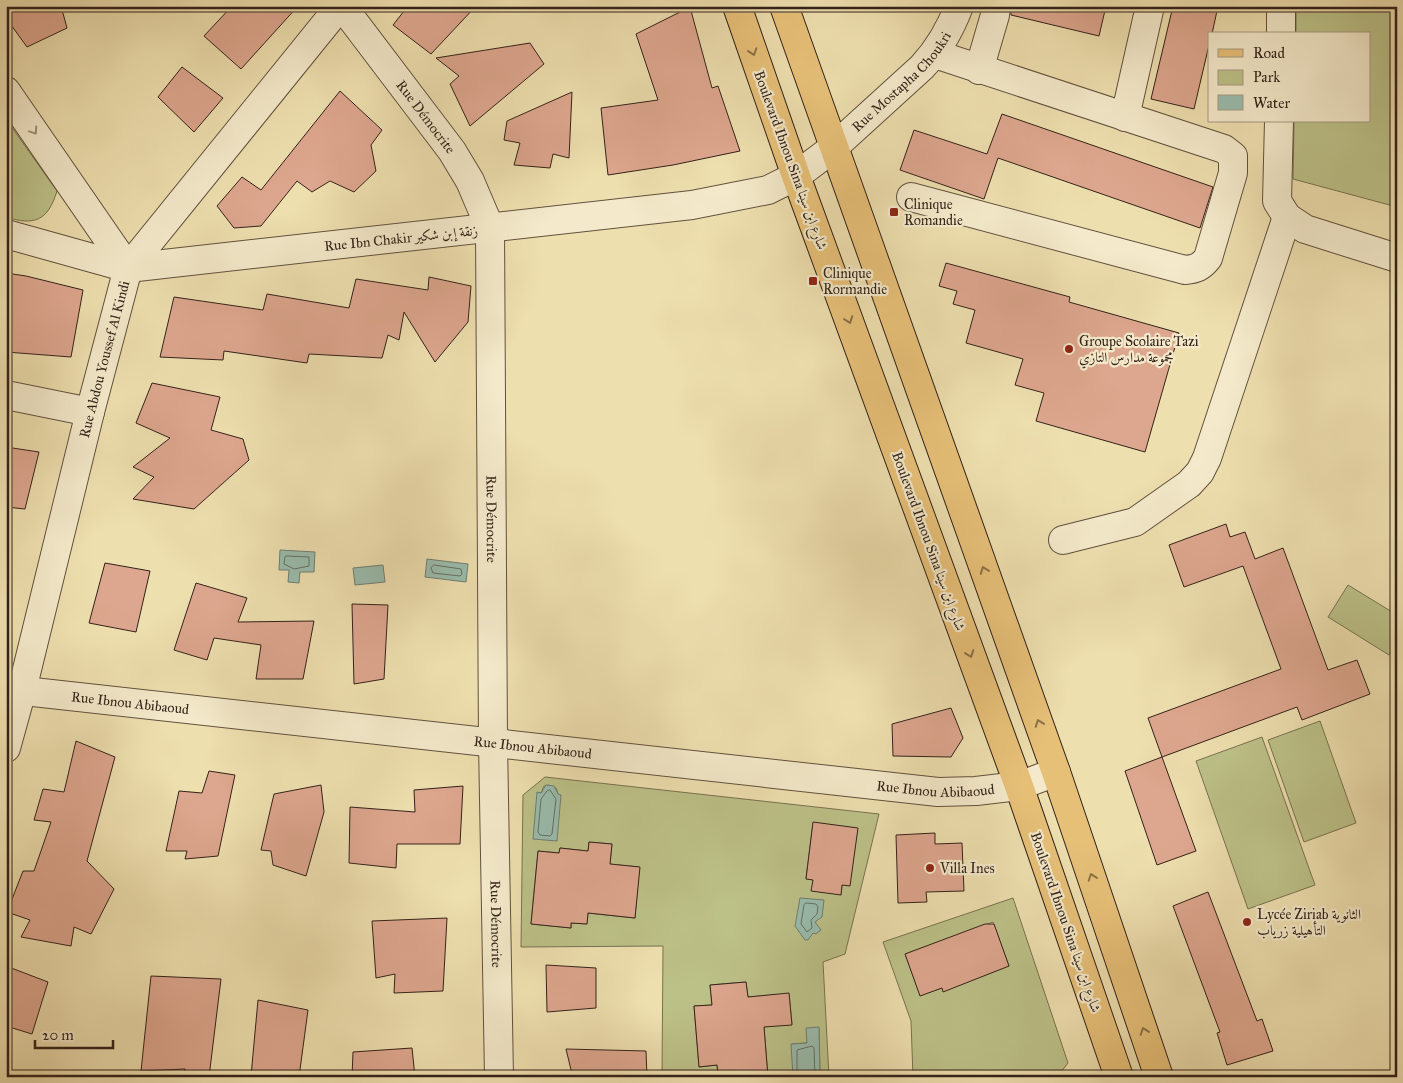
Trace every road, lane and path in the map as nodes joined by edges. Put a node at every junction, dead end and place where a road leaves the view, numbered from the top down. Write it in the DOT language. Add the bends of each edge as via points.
graph roads {
  1 [pos="341,6"];
  2 [pos="737,6"];
  3 [pos="784,6"];
  4 [pos="959,6"];
  5 [pos="996,6"];
  6 [pos="1150,6"];
  7 [pos="1281,6"];
  8 [pos="1281,32"];
  9 [pos="934,54"];
  10 [pos="979,70"];
  11 [pos="6,91"];
  12 [pos="1125,117"];
  13 [pos="1279,122"];
  14 [pos="834,148"];
  15 [pos="796,176"];
  16 [pos="911,197"];
  17 [pos="1287,217"];
  18 [pos="490,228"];
  19 [pos="6,234"];
  20 [pos="1397,258"];
  21 [pos="128,268"];
  22 [pos="6,395"];
  23 [pos="90,412"];
  24 [pos="1062,540"];
  25 [pos="14,689"];
  26 [pos="493,743"];
  27 [pos="6,748"];
  28 [pos="1056,772"];
  29 [pos="1019,786"];
  30 [pos="499,1077"];
  31 [pos="1119,1077"];
  32 [pos="1159,1077"];
  1 -- 18 [label="street, Rue Démocrite" via="452,151 470,181"];
  1 -- 21 [label="street, Rue Abdou Youssef Al Kindi"];
  2 -- 15 [label="main road, Boulevard Ibnou Sina شارع ابن سينا, one-way"];
  3 -- 14 [label="main road"];
  4 -- 9 [label="street, Rue Mostapha Choukri" via="948,34"];
  5 -- 10 [label="street"];
  6 -- 12 [label="street"];
  7 -- 8 [label="street"];
  9 -- 10 [label="street"];
  9 -- 14 [label="street, Rue Mostapha Choukri"];
  10 -- 12 [label="street"];
  11 -- 21 [label="street, one-way"];
  12 -- 16 [label="street" via="1224,149 1233,156 1233,172 1208,258 1195,269 1185,270"];
  13 -- 17 [label="street" via="1277,201"];
  14 -- 15 [label="street, Rue Mostapha Choukri"];
  28 -- 14 [label="main road, one-way"];
  15 -- 18 [label="street, Rue Ibn Chakir زنقة إبن شكير" via="768,190 692,205"];
  15 -- 29 [label="main road, Boulevard Ibnou Sina شارع ابن سينا, one-way"];
  17 -- 20 [label="street" via="1305,229"];
  17 -- 24 [label="street" via="1200,472 1135,522"];
  18 -- 21 [label="street, Rue Ibn Chakir زنقة إبن شكير"];
  18 -- 26 [label="street, Rue Démocrite"];
  19 -- 21 [label="street, Rue Ibn Chakir زنقة إبن شكير"];
  21 -- 23 [label="street, Rue Abdou Youssef Al Kindi"];
  22 -- 23 [label="street"];
  23 -- 25 [label="street, Rue Abdou Youssef Al Kindi"];
  25 -- 26 [label="street, Rue Ibnou Abibaoud"];
  25 -- 27 [label="street, Rue Abdou Youssef Al Kindi"];
  26 -- 29 [label="street, Rue Ibnou Abibaoud" via="938,792"];
  26 -- 30 [label="street, Rue Démocrite"];
  28 -- 29 [label="street, Rue Ibnou Abibaoud"];
  32 -- 28 [label="main road, one-way"];
  29 -- 31 [label="main road, Boulevard Ibnou Sina شارع ابن سينا"];
}
